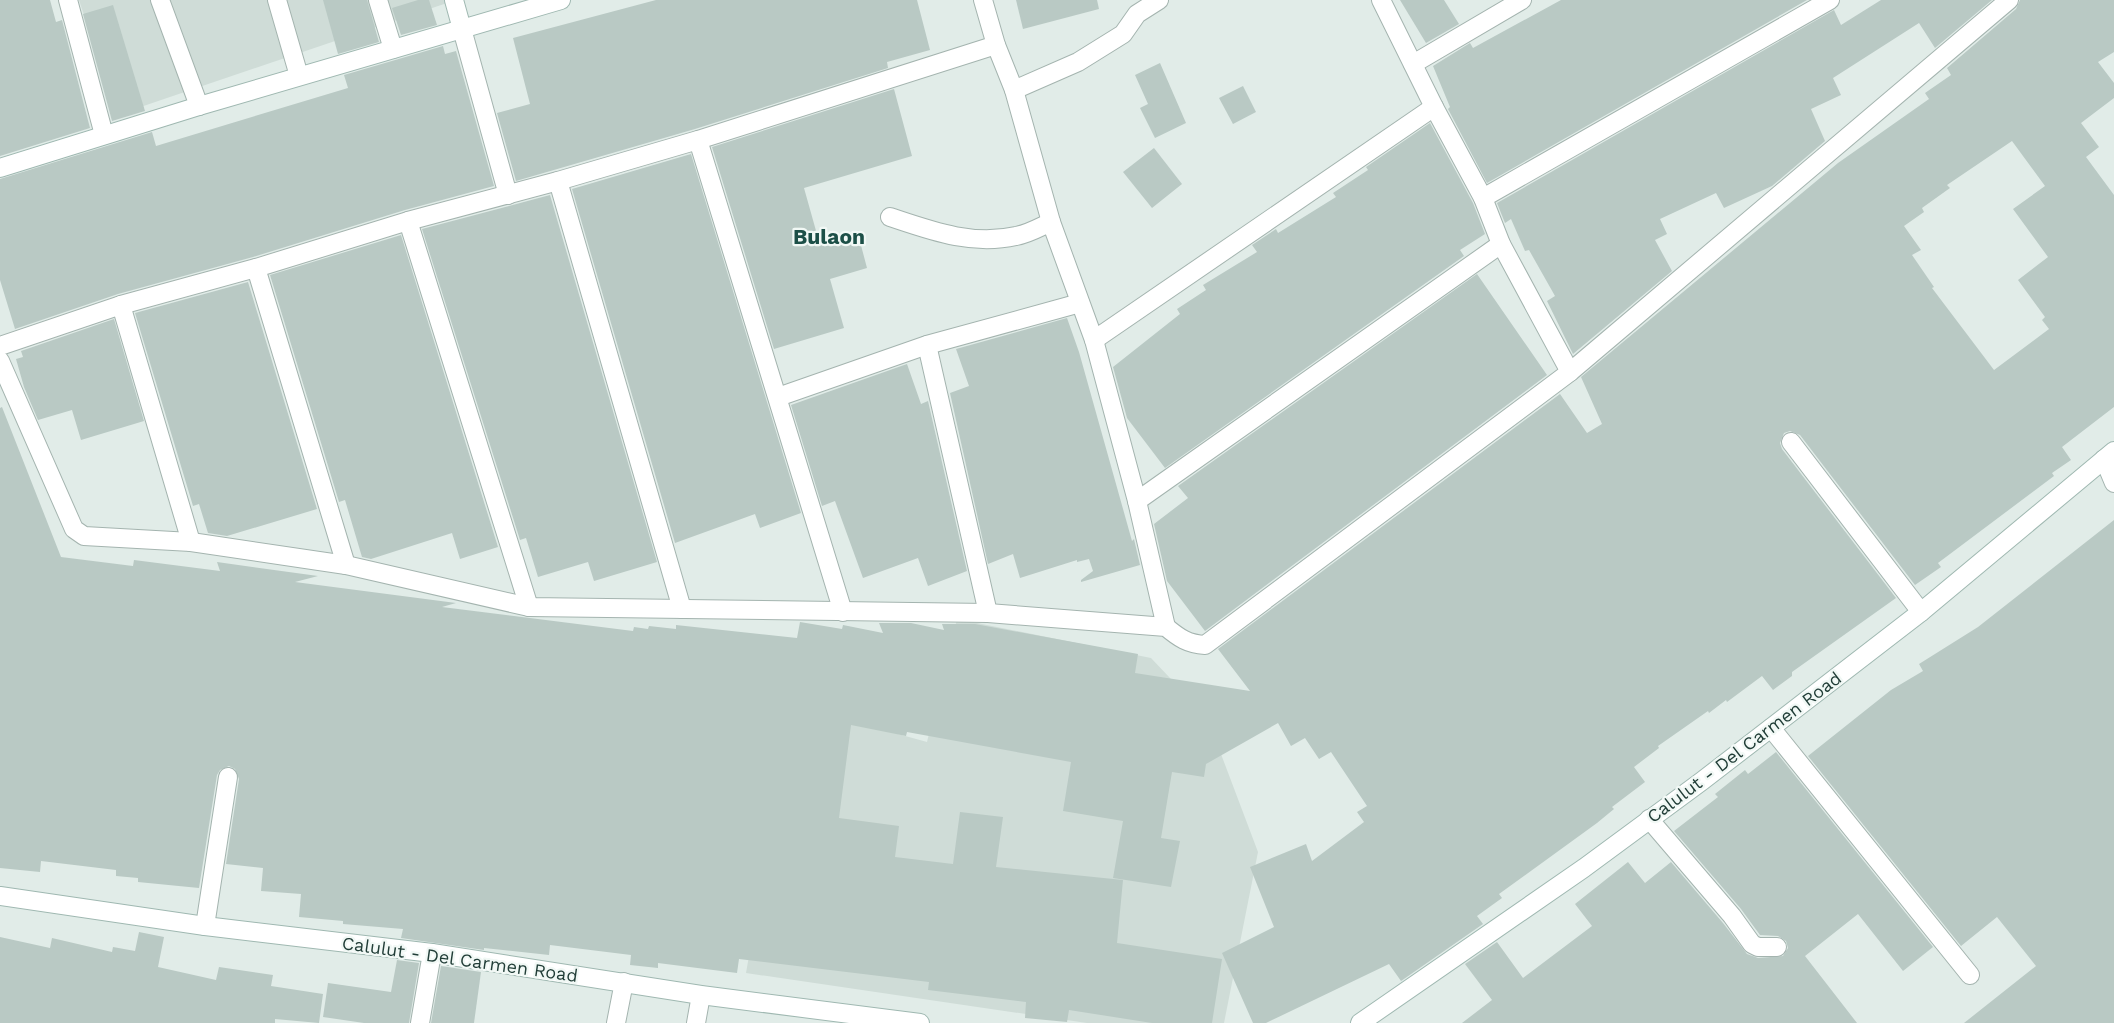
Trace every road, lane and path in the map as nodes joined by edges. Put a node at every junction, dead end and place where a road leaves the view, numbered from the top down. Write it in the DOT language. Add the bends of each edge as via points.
graph roads {
  1 [pos="68,0"];
  2 [pos="160,0"];
  3 [pos="277,0"];
  4 [pos="378,0"];
  5 [pos="454,0"];
  6 [pos="561,0"];
  7 [pos="983,0"];
  8 [pos="1159,0"];
  9 [pos="1381,0"];
  10 [pos="1522,0"];
  11 [pos="1830,0"];
  12 [pos="2009,0"];
  13 [pos="462,29"];
  14 [pos="996,45"];
  15 [pos="393,49"];
  16 [pos="1413,64"];
  17 [pos="299,76"];
  18 [pos="1014,90"];
  19 [pos="199,106"];
  20 [pos="1434,107"];
  21 [pos="104,135"];
  22 [pos="698,140"];
  23 [pos="0,168"];
  24 [pos="558,182"];
  25 [pos="508,195"];
  26 [pos="1483,198"];
  27 [pos="890,218"];
  28 [pos="408,221"];
  29 [pos="1051,222"];
  30 [pos="1500,244"];
  31 [pos="256,268"];
  32 [pos="1080,303"];
  33 [pos="121,305"];
  34 [pos="1094,340"];
  35 [pos="927,345"];
  36 [pos="0,346"];
  37 [pos="0,361"];
  38 [pos="1570,372"];
  39 [pos="778,397"];
  40 [pos="1791,442"];
  41 [pos="2109,455"];
  42 [pos="2114,483"];
  43 [pos="1137,501"];
  44 [pos="191,542"];
  45 [pos="346,565"];
  46 [pos="529,607"];
  47 [pos="682,609"];
  48 [pos="843,612"];
  49 [pos="1921,612"];
  50 [pos="988,613"];
  51 [pos="1166,627"];
  52 [pos="1771,728"];
  53 [pos="228,777"];
  54 [pos="1649,819"];
  55 [pos="0,896"];
  56 [pos="205,926"];
  57 [pos="1777,947"];
  58 [pos="432,952"];
  59 [pos="1970,975"];
  60 [pos="624,982"];
  61 [pos="701,994"];
  62 [pos="841,1018"];
  63 [pos="420,1023"];
  64 [pos="616,1023"];
  65 [pos="696,1023"];
  66 [pos="920,1023"];
  67 [pos="1360,1023"];
  1 -- 21 [label="street"];
  2 -- 19 [label="street"];
  3 -- 17 [label="street"];
  4 -- 15 [label="street"];
  5 -- 13 [label="street"];
  6 -- 13 [label="street"];
  7 -- 14 [label="street"];
  8 -- 18 [label="street" via="1137,15 1123,34 1078,62"];
  9 -- 16 [label="street"];
  10 -- 16 [label="street"];
  11 -- 26 [label="street"];
  12 -- 38 [label="street"];
  13 -- 15 [label="street"];
  13 -- 25 [label="street"];
  14 -- 18 [label="street"];
  14 -- 22 [label="street"];
  15 -- 17 [label="street"];
  16 -- 20 [label="street"];
  17 -- 19 [label="street"];
  18 -- 29 [label="street"];
  19 -- 21 [label="street"];
  20 -- 26 [label="street"];
  20 -- 34 [label="street"];
  21 -- 23 [label="street"];
  22 -- 24 [label="street"];
  22 -- 39 [label="street"];
  24 -- 25 [label="street"];
  24 -- 47 [label="street"];
  25 -- 28 [label="street"];
  26 -- 30 [label="street"];
  27 -- 29 [label="street" via="952,237 978,240 1017,236"];
  28 -- 31 [label="street"];
  28 -- 46 [label="street"];
  29 -- 32 [label="street"];
  30 -- 38 [label="street"];
  30 -- 43 [label="street"];
  31 -- 33 [label="street"];
  31 -- 45 [label="street"];
  32 -- 34 [label="street"];
  32 -- 35 [label="street"];
  33 -- 36 [label="street"];
  33 -- 44 [label="street"];
  34 -- 43 [label="street"];
  35 -- 39 [label="street"];
  35 -- 50 [label="street"];
  37 -- 44 [label="street" via="74,529 84,536"];
  38 -- 51 [label="street" via="1205,645 1180,639"];
  39 -- 48 [label="street"];
  40 -- 49 [label="street"];
  41 -- 42 [label="street"];
  41 -- 49 [label="street, Calulut - Del Carmen Road"];
  43 -- 51 [label="street"];
  44 -- 45 [label="street"];
  45 -- 46 [label="street"];
  46 -- 47 [label="street"];
  47 -- 48 [label="street"];
  48 -- 50 [label="street"];
  49 -- 52 [label="street, Calulut - Del Carmen Road"];
  50 -- 51 [label="street"];
  52 -- 54 [label="street, Calulut - Del Carmen Road"];
  52 -- 59 [label="street"];
  53 -- 56 [label="street"];
  54 -- 57 [label="street" via="1752,944"];
  54 -- 67 [label="street, Calulut - Del Carmen Road"];
  55 -- 56 [label="street, Calulut - Del Carmen Road"];
  56 -- 58 [label="street, Calulut - Del Carmen Road"];
  58 -- 60 [label="street, Calulut - Del Carmen Road"];
  58 -- 63 [label="street"];
  60 -- 61 [label="street, Calulut - Del Carmen Road"];
  60 -- 64 [label="street"];
  61 -- 62 [label="street, Calulut - Del Carmen Road"];
  61 -- 65 [label="street"];
  62 -- 66 [label="street, Calulut - Del Carmen Road"];
}
